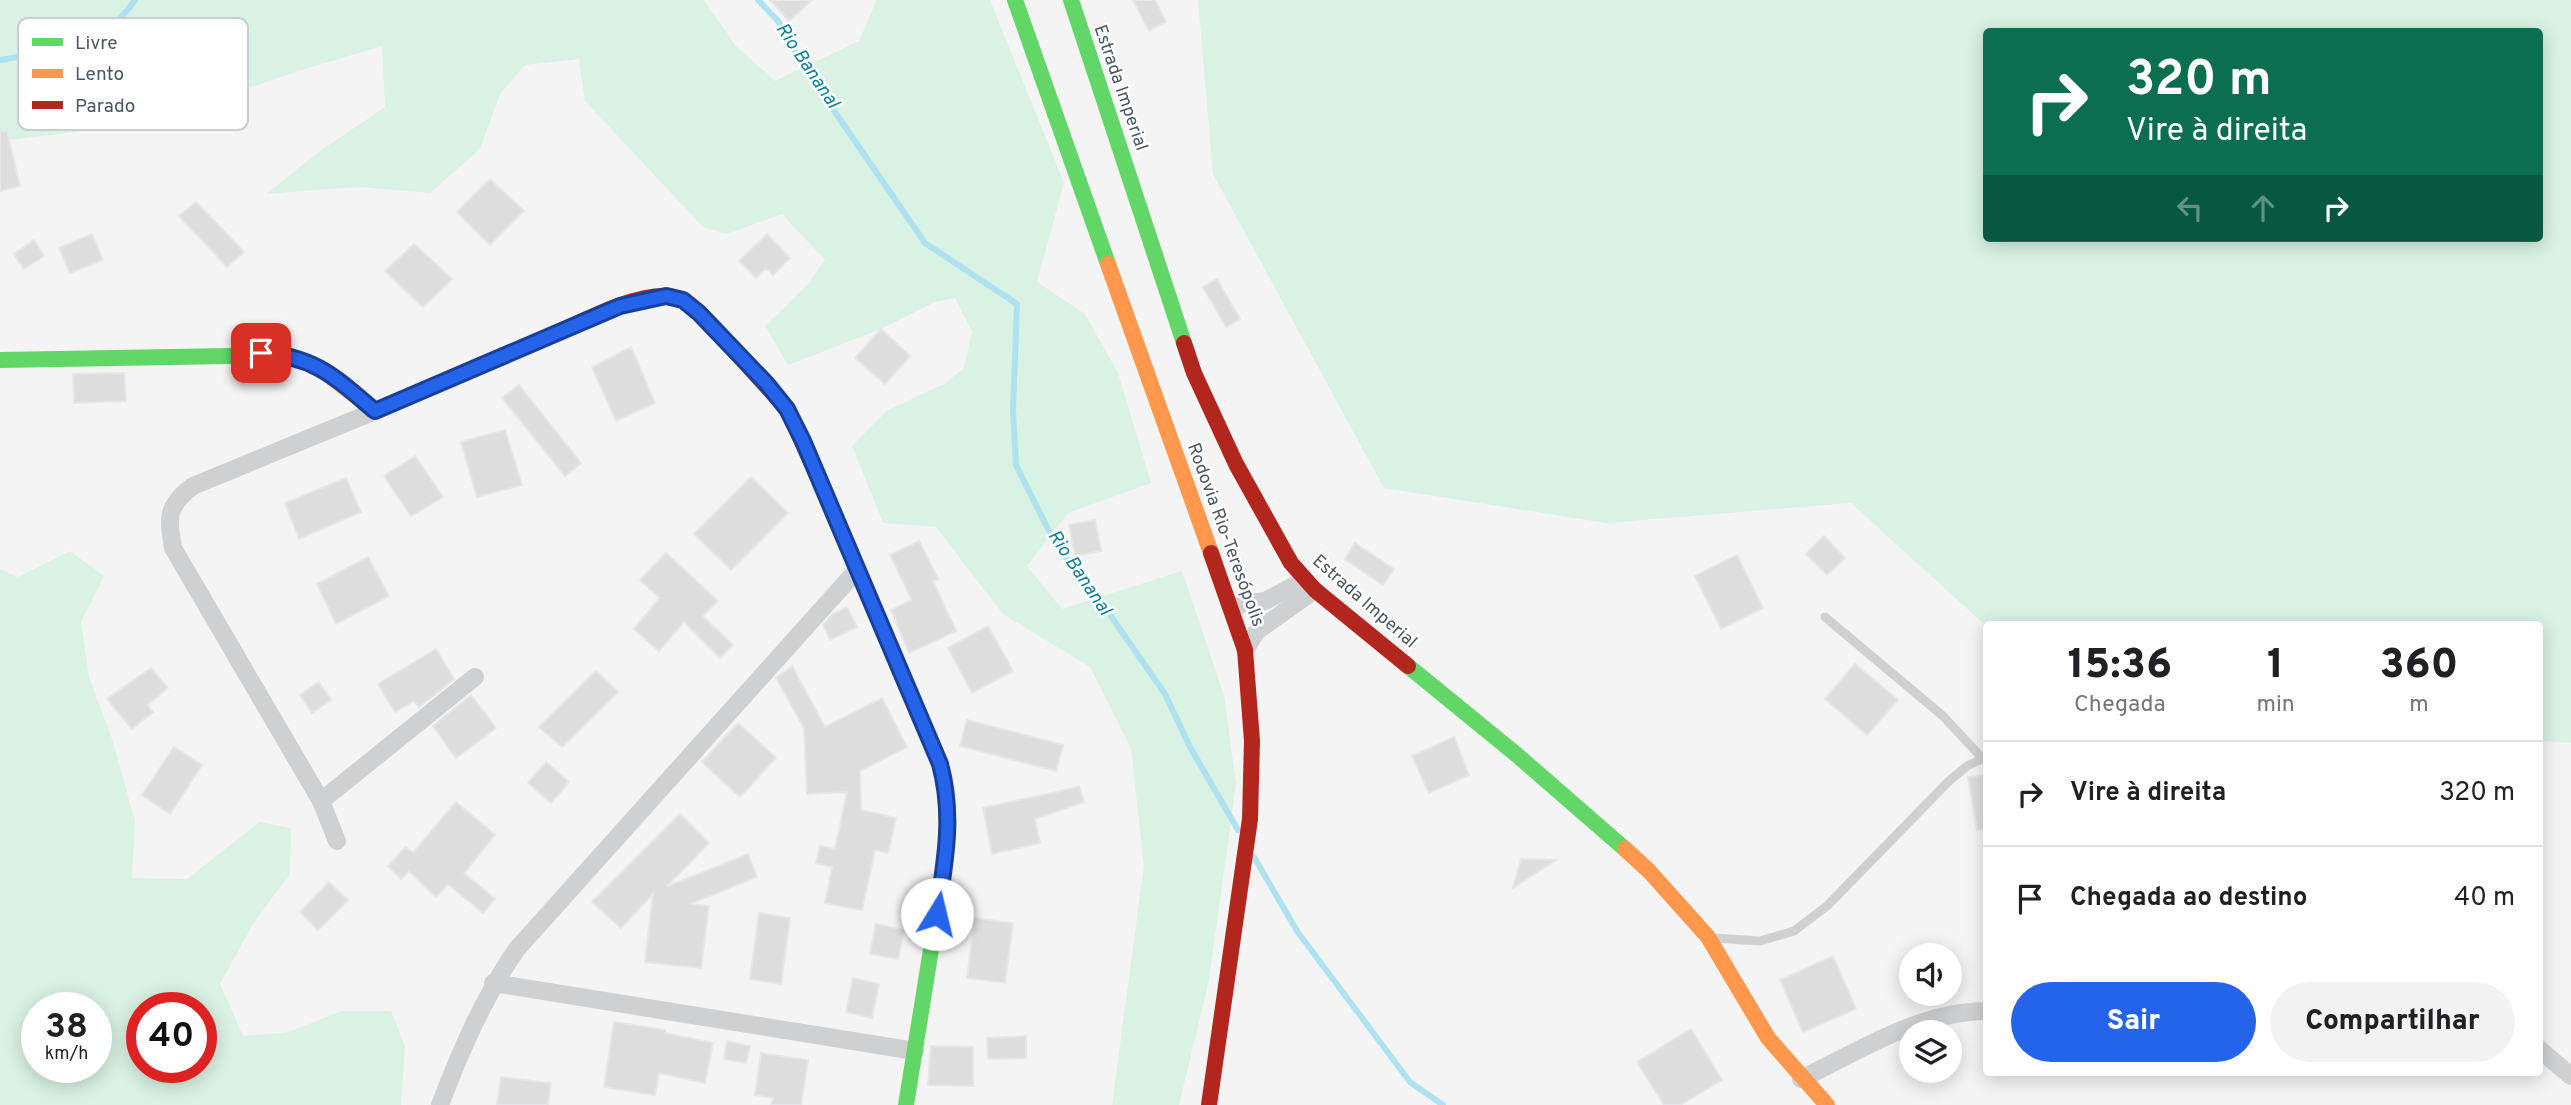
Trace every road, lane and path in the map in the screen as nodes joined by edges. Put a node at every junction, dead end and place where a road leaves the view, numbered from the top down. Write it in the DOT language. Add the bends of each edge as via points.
graph roads {
  1 [pos="1015,0"];
  2 [pos="1070,0"];
  3 [pos="0,360"];
  4 [pos="375,411"];
  5 [pos="857,570"];
  6 [pos="1310,585"];
  7 [pos="1231,606"];
  8 [pos="1825,617"];
  9 [pos="1245,650"];
  10 [pos="475,677"];
  11 [pos="1983,757"];
  12 [pos="1983,759"];
  13 [pos="321,801"];
  14 [pos="337,841"];
  15 [pos="1708,937"];
  16 [pos="493,983"];
  17 [pos="1983,1011"];
  18 [pos="915,1051"];
  19 [pos="2543,1052"];
  20 [pos="2571,1076"];
  21 [pos="1801,1079"];
  22 [pos="440,1105"];
  23 [pos="905,1105"];
  24 [pos="1209,1105"];
  25 [pos="1827,1105"];
  1 -- 7 [label="main road, Rodovia Rio-Teresópolis"];
  2 -- 6 [label="main road, Estrada Imperial" via="1194,373 1236,464 1291,563"];
  3 -- 4 [label="main road" via="288,355 325,370"];
  4 -- 5 [label="main road" via="620,306 666,296 683,300 787,409"];
  4 -- 13 [label="street" via="193,486 178,497 168,519 173,548"];
  5 -- 16 [label="street" via="516,950"];
  5 -- 18 [label="main road" via="922,718 948,791 950,833"];
  6 -- 7 [label="street" via="1265,601"];
  6 -- 9 [label="street" via="1256,631"];
  6 -- 15 [label="main road, Estrada Imperial" via="1604,830 1649,871"];
  7 -- 9 [label="main road, Rodovia Rio-Teresópolis"];
  8 -- 11 [label="lane" via="1944,716"];
  9 -- 24 [label="main road, Rodovia Rio-Teresópolis" via="1252,741 1250,820"];
  10 -- 13 [label="street"];
  12 -- 15 [label="lane" via="1949,781 1827,906 1794,931 1760,940"];
  13 -- 14 [label="street"];
  15 -- 21 [label="main road, Estrada Imperial" via="1768,1038"];
  16 -- 18 [label="street"];
  16 -- 22 [label="street"];
  17 -- 21 [label="street" via="1918,1021"];
  18 -- 23 [label="main road"];
  19 -- 20 [label="street"];
  21 -- 25 [label="main road, Estrada Imperial"];
}
